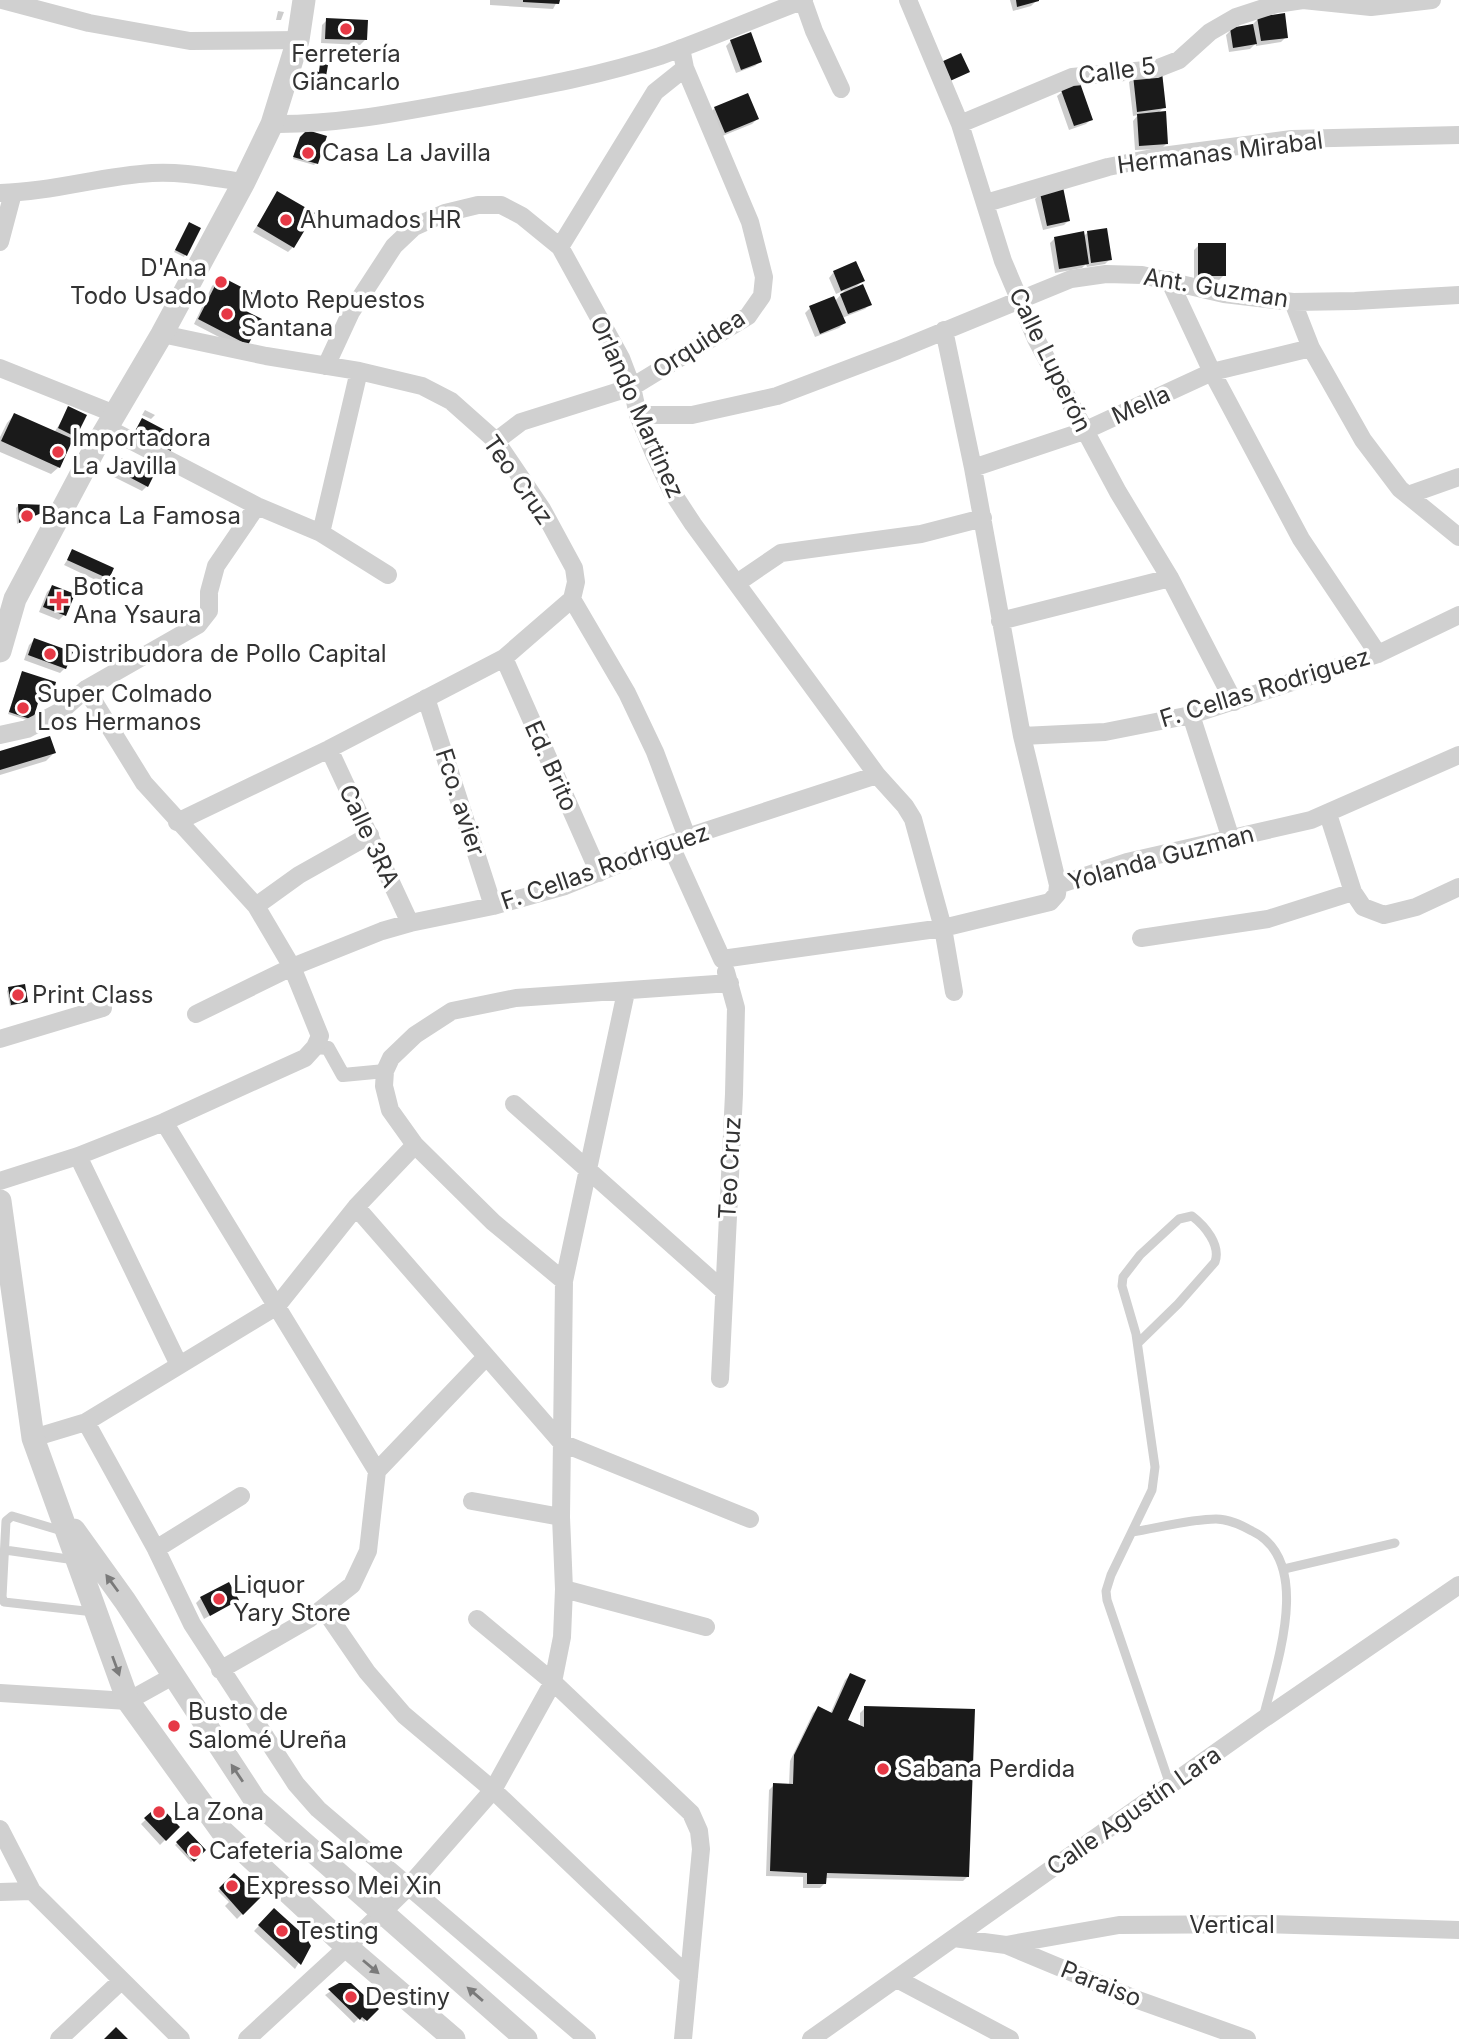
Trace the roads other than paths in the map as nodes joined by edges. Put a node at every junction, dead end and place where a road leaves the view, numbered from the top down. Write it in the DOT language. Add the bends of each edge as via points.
graph roads {
  1 [pos="2,0"];
  2 [pos="304,0"];
  3 [pos="804,0"];
  4 [pos="908,0"];
  5 [pos="1432,0"];
  6 [pos="774,5"];
  7 [pos="298,40"];
  8 [pos="681,48"];
  9 [pos="685,68"];
  10 [pos="841,89"];
  11 [pos="272,124"];
  12 [pos="960,124"];
  13 [pos="1459,135"];
  14 [pos="244,182"];
  15 [pos="7,193"];
  16 [pos="986,202"];
  17 [pos="0,242"];
  18 [pos="560,247"];
  19 [pos="1169,281"];
  20 [pos="1459,295"];
  21 [pos="1020,299"];
  22 [pos="1293,302"];
  23 [pos="944,330"];
  24 [pos="162,334"];
  25 [pos="1311,348"];
  26 [pos="326,366"];
  27 [pos="0,368"];
  28 [pos="359,371"];
  29 [pos="1212,372"];
  30 [pos="632,387"];
  31 [pos="638,415"];
  32 [pos="111,421"];
  33 [pos="1084,431"];
  34 [pos="496,441"];
  35 [pos="974,468"];
  36 [pos="1459,477"];
  37 [pos="1408,495"];
  38 [pos="257,506"];
  39 [pos="983,518"];
  40 [pos="321,533"];
  41 [pos="1459,537"];
  42 [pos="388,575"];
  43 [pos="1170,578"];
  44 [pos="737,583"];
  45 [pos="572,599"];
  46 [pos="1459,615"];
  47 [pos="1000,621"];
  48 [pos="0,652"];
  49 [pos="1378,654"];
  50 [pos="503,658"];
  51 [pos="86,689"];
  52 [pos="426,698"];
  53 [pos="1234,702"];
  54 [pos="1191,715"];
  55 [pos="0,735"];
  56 [pos="1022,736"];
  57 [pos="329,749"];
  58 [pos="1459,755"];
  59 [pos="877,775"];
  60 [pos="1328,814"];
  61 [pos="177,822"];
  62 [pos="370,835"];
  63 [pos="687,837"];
  64 [pos="1231,839"];
  65 [pos="670,844"];
  66 [pos="599,873"];
  67 [pos="1058,885"];
  68 [pos="1459,887"];
  69 [pos="1353,892"];
  70 [pos="256,906"];
  71 [pos="494,906"];
  72 [pos="410,923"];
  73 [pos="943,928"];
  74 [pos="1141,938"];
  75 [pos="722,959"];
  76 [pos="292,967"];
  77 [pos="730,983"];
  78 [pos="625,992"];
  79 [pos="954,992"];
  80 [pos="103,1008"];
  81 [pos="196,1014"];
  82 [pos="0,1039"];
  83 [pos="316,1047"];
  84 [pos="385,1071"];
  85 [pos="514,1104"];
  86 [pos="164,1122"];
  87 [pos="415,1145"];
  88 [pos="78,1156"];
  89 [pos="588,1168"];
  90 [pos="0,1181"];
  91 [pos="0,1201"];
  92 [pos="356,1208"];
  93 [pos="564,1281"];
  94 [pos="724,1291"];
  95 [pos="277,1306"];
  96 [pos="1138,1343"];
  97 [pos="486,1357"];
  98 [pos="179,1365"];
  99 [pos="720,1379"];
  100 [pos="86,1422"];
  101 [pos="33,1438"];
  102 [pos="562,1443"];
  103 [pos="377,1471"];
  104 [pos="241,1496"];
  105 [pos="472,1501"];
  106 [pos="59,1510"];
  107 [pos="561,1517"];
  108 [pos="750,1519"];
  109 [pos="67,1532"];
  110 [pos="1132,1532"];
  111 [pos="1395,1543"];
  112 [pos="156,1549"];
  113 [pos="5,1550"];
  114 [pos="77,1560"];
  115 [pos="1284,1569"];
  116 [pos="1459,1585"];
  117 [pos="564,1589"];
  118 [pos="323,1608"];
  119 [pos="96,1612"];
  120 [pos="477,1619"];
  121 [pos="706,1627"];
  122 [pos="220,1670"];
  123 [pos="173,1676"];
  124 [pos="552,1682"];
  125 [pos="0,1693"];
  126 [pos="128,1701"];
  127 [pos="1262,1720"];
  128 [pos="1170,1785"];
  129 [pos="493,1790"];
  130 [pos="0,1829"];
  131 [pos="409,1886"];
  132 [pos="32,1891"];
  133 [pos="0,1892"];
  134 [pos="382,1913"];
  135 [pos="1459,1930"];
  136 [pos="954,1938"];
  137 [pos="1006,1945"];
  138 [pos="347,1947"];
  139 [pos="689,1977"];
  140 [pos="897,1979"];
  141 [pos="121,1980"];
  142 [pos="445,2036"];
  143 [pos="59,2039"];
  144 [pos="181,2039"];
  145 [pos="247,2039"];
  146 [pos="526,2039"];
  147 [pos="587,2039"];
  148 [pos="683,2039"];
  149 [pos="811,2039"];
  150 [pos="1010,2039"];
  151 [pos="1247,2039"];
  1 -- 7 [label="street" via="89,23 190,41"];
  2 -- 7 [label="street"];
  3 -- 6 [label="street"];
  3 -- 10 [label="street"];
  4 -- 12 [label="street, Calle Luperón"];
  5 -- 12 [label="street, Calle 5" via="1371,7 1303,1 1276,4 1236,17 1210,32 1179,60 1156,69 1072,77"];
  6 -- 8 [label="street"];
  7 -- 11 [label="street"];
  8 -- 9 [label="street"];
  8 -- 11 [label="street" via="555,84 358,120"];
  9 -- 18 [label="street" via="655,92"];
  9 -- 30 [label="street, Orquidea" via="750,222 764,277 762,296 748,316"];
  11 -- 14 [label="street"];
  12 -- 16 [label="street, Calle Luperón"];
  13 -- 16 [label="street, Hermanas Mirabal" via="1292,139 1162,156"];
  14 -- 15 [label="street" via="152,173"];
  14 -- 24 [label="street"];
  15 -- 17 [label="street"];
  16 -- 21 [label="street, Calle Luperón"];
  18 -- 26 [label="street, Orlando Martinez" via="501,205 445,213 414,227 394,246 351,312"];
  18 -- 30 [label="street, Orlando Martinez"];
  19 -- 21 [label="street, Ant. Guzman" via="1106,274 1071,279"];
  19 -- 22 [label="street, Ant. Guzman"];
  19 -- 29 [label="street"];
  20 -- 22 [label="street, Ant. Guzman"];
  21 -- 23 [label="street, Ant. Guzman"];
  21 -- 33 [label="street, Calle Luperón"];
  22 -- 25 [label="street"];
  23 -- 31 [label="street, Ant. Guzman" via="777,396 692,415"];
  23 -- 35 [label="street"];
  24 -- 26 [label="street, Teo Cruz"];
  24 -- 32 [label="street"];
  25 -- 29 [label="street, Mella"];
  25 -- 37 [label="street" via="1363,440"];
  26 -- 28 [label="street, Teo Cruz"];
  27 -- 32 [label="street"];
  28 -- 34 [label="street, Teo Cruz" via="422,386 451,401"];
  28 -- 40 [label="street"];
  29 -- 33 [label="street, Mella"];
  29 -- 49 [label="street" via="1301,539"];
  30 -- 31 [label="street, Orlando Martinez"];
  30 -- 34 [label="street, Orquidea" via="522,422"];
  31 -- 44 [label="street, Orlando Martinez" via="672,492"];
  32 -- 38 [label="street"];
  32 -- 48 [label="street" via="11,598"];
  33 -- 35 [label="street, Mella"];
  33 -- 43 [label="street, Calle Luperón"];
  34 -- 45 [label="street, Teo Cruz" via="542,509 574,568"];
  35 -- 39 [label="street"];
  36 -- 37 [label="street"];
  37 -- 41 [label="street"];
  38 -- 40 [label="street"];
  38 -- 51 [label="street" via="216,566 209,611 198,625"];
  39 -- 44 [label="street" via="921,534 781,553"];
  39 -- 47 [label="street"];
  40 -- 42 [label="street"];
  43 -- 47 [label="street"];
  43 -- 53 [label="street, Calle Luperón"];
  44 -- 59 [label="street, Orlando Martinez"];
  45 -- 50 [label="street"];
  45 -- 63 [label="street" via="627,692"];
  46 -- 49 [label="street, F. Cellas Rodriguez"];
  47 -- 56 [label="street"];
  49 -- 53 [label="street, F. Cellas Rodriguez"];
  50 -- 52 [label="street"];
  50 -- 66 [label="street, Ed. Brito"];
  51 -- 55 [label="street" via="61,711 27,729"];
  51 -- 61 [label="street" via="144,783"];
  52 -- 57 [label="street"];
  52 -- 71 [label="street, Fco. avier"];
  53 -- 54 [label="street, F. Cellas Rodriguez"];
  54 -- 56 [label="street, F. Cellas Rodriguez" via="1105,732"];
  54 -- 64 [label="street"];
  56 -- 67 [label="street"];
  57 -- 61 [label="street"];
  57 -- 62 [label="street, Calle 3RA"];
  58 -- 60 [label="street, Yolanda Guzman"];
  59 -- 63 [label="street, F. Cellas Rodriguez"];
  59 -- 73 [label="street, Orlando Martinez" via="913,819"];
  60 -- 64 [label="street, Yolanda Guzman"];
  60 -- 69 [label="street"];
  61 -- 70 [label="street"];
  62 -- 70 [label="street" via="305,871"];
  62 -- 72 [label="street, Calle 3RA"];
  63 -- 65 [label="street, F. Cellas Rodriguez"];
  64 -- 67 [label="street, Yolanda Guzman" via="1127,862"];
  65 -- 66 [label="street, F. Cellas Rodriguez"];
  65 -- 75 [label="street"];
  66 -- 71 [label="street, F. Cellas Rodriguez"];
  67 -- 73 [label="street, Yolanda Guzman" via="1050,902"];
  68 -- 69 [label="street" via="1384,915 1363,907"];
  69 -- 74 [label="street" via="1268,919"];
  70 -- 76 [label="street"];
  71 -- 72 [label="street, F. Cellas Rodriguez"];
  72 -- 76 [label="street, F. Cellas Rodriguez"];
  73 -- 75 [label="street, Yolanda Guzman"];
  73 -- 79 [label="street, Orlando Martinez"];
  75 -- 77 [label="street, Teo Cruz"];
  76 -- 81 [label="street, F. Cellas Rodriguez"];
  76 -- 83 [label="street" via="320,1035"];
  77 -- 78 [label="street"];
  77 -- 94 [label="street, Teo Cruz" via="736,1008"];
  78 -- 84 [label="street" via="516,998 452,1011 415,1035 391,1058"];
  78 -- 89 [label="street"];
  80 -- 82 [label="street"];
  83 -- 84 [label="street" via="328,1048 343,1075"];
  83 -- 86 [label="street" via="305,1058"];
  84 -- 87 [label="street" via="390,1110"];
  85 -- 89 [label="street"];
  86 -- 88 [label="street"];
  86 -- 95 [label="street"];
  87 -- 92 [label="street"];
  87 -- 93 [label="street" via="493,1222"];
  88 -- 90 [label="street"];
  88 -- 98 [label="street"];
  89 -- 93 [label="street"];
  89 -- 94 [label="street"];
  91 -- 101 [label="street"];
  92 -- 95 [label="street"];
  92 -- 97 [label="street"];
  93 -- 102 [label="street"];
  94 -- 99 [label="street, Teo Cruz"];
  95 -- 98 [label="street"];
  95 -- 103 [label="street"];
  96 -- 96 [label="lane" via="1123,1277 1179,1219 1192,1216 1214,1242 1215,1262"];
  96 -- 110 [label="lane" via="1156,1467 1152,1490"];
  97 -- 102 [label="street"];
  97 -- 103 [label="street"];
  98 -- 100 [label="street"];
  100 -- 101 [label="street"];
  100 -- 112 [label="street"];
  101 -- 106 [label="street"];
  102 -- 107 [label="street"];
  102 -- 108 [label="street"];
  103 -- 118 [label="street" via="368,1552 352,1585"];
  104 -- 112 [label="street"];
  105 -- 107 [label="street"];
  106 -- 109 [label="street"];
  123 -- 106 [label="street, one-way"];
  107 -- 117 [label="street"];
  109 -- 113 [label="lane" via="12,1516 6,1521"];
  109 -- 114 [label="street"];
  110 -- 115 [label="lane" via="1217,1519 1236,1523 1259,1534"];
  110 -- 128 [label="lane" via="1111,1575 1107,1600"];
  111 -- 115 [label="lane"];
  112 -- 122 [label="street"];
  113 -- 114 [label="lane"];
  113 -- 119 [label="lane" via="4,1602"];
  114 -- 119 [label="street"];
  115 -- 127 [label="lane" via="1284,1629"];
  116 -- 127 [label="street, Calle Agustín Lara"];
  117 -- 121 [label="street"];
  117 -- 124 [label="street" via="562,1637"];
  118 -- 122 [label="street"];
  118 -- 129 [label="street" via="404,1715"];
  119 -- 126 [label="street, one-way"];
  120 -- 124 [label="street"];
  122 -- 131 [label="street" via="296,1784 318,1809"];
  123 -- 126 [label="street"];
  134 -- 123 [label="street, one-way" via="255,1800"];
  124 -- 129 [label="street"];
  124 -- 139 [label="street" via="691,1813 699,1830"];
  125 -- 126 [label="street"];
  126 -- 138 [label="street" via="221,1830"];
  127 -- 128 [label="street, Calle Agustín Lara"];
  128 -- 136 [label="street, Calle Agustín Lara"];
  129 -- 131 [label="street"];
  129 -- 139 [label="street"];
  130 -- 132 [label="street"];
  131 -- 134 [label="street"];
  131 -- 147 [label="street"];
  132 -- 133 [label="street"];
  132 -- 141 [label="street"];
  134 -- 138 [label="street"];
  146 -- 134 [label="street, one-way"];
  135 -- 137 [label="street, Vertical" via="1119,1925"];
  136 -- 137 [label="street, Paraiso"];
  136 -- 140 [label="street, Calle Agustín Lara"];
  137 -- 151 [label="street, Paraiso"];
  138 -- 142 [label="street, one-way"];
  138 -- 145 [label="street"];
  139 -- 148 [label="street"];
  140 -- 149 [label="street, Calle Agustín Lara"];
  140 -- 150 [label="street"];
  141 -- 143 [label="street"];
  141 -- 144 [label="street"];
}
